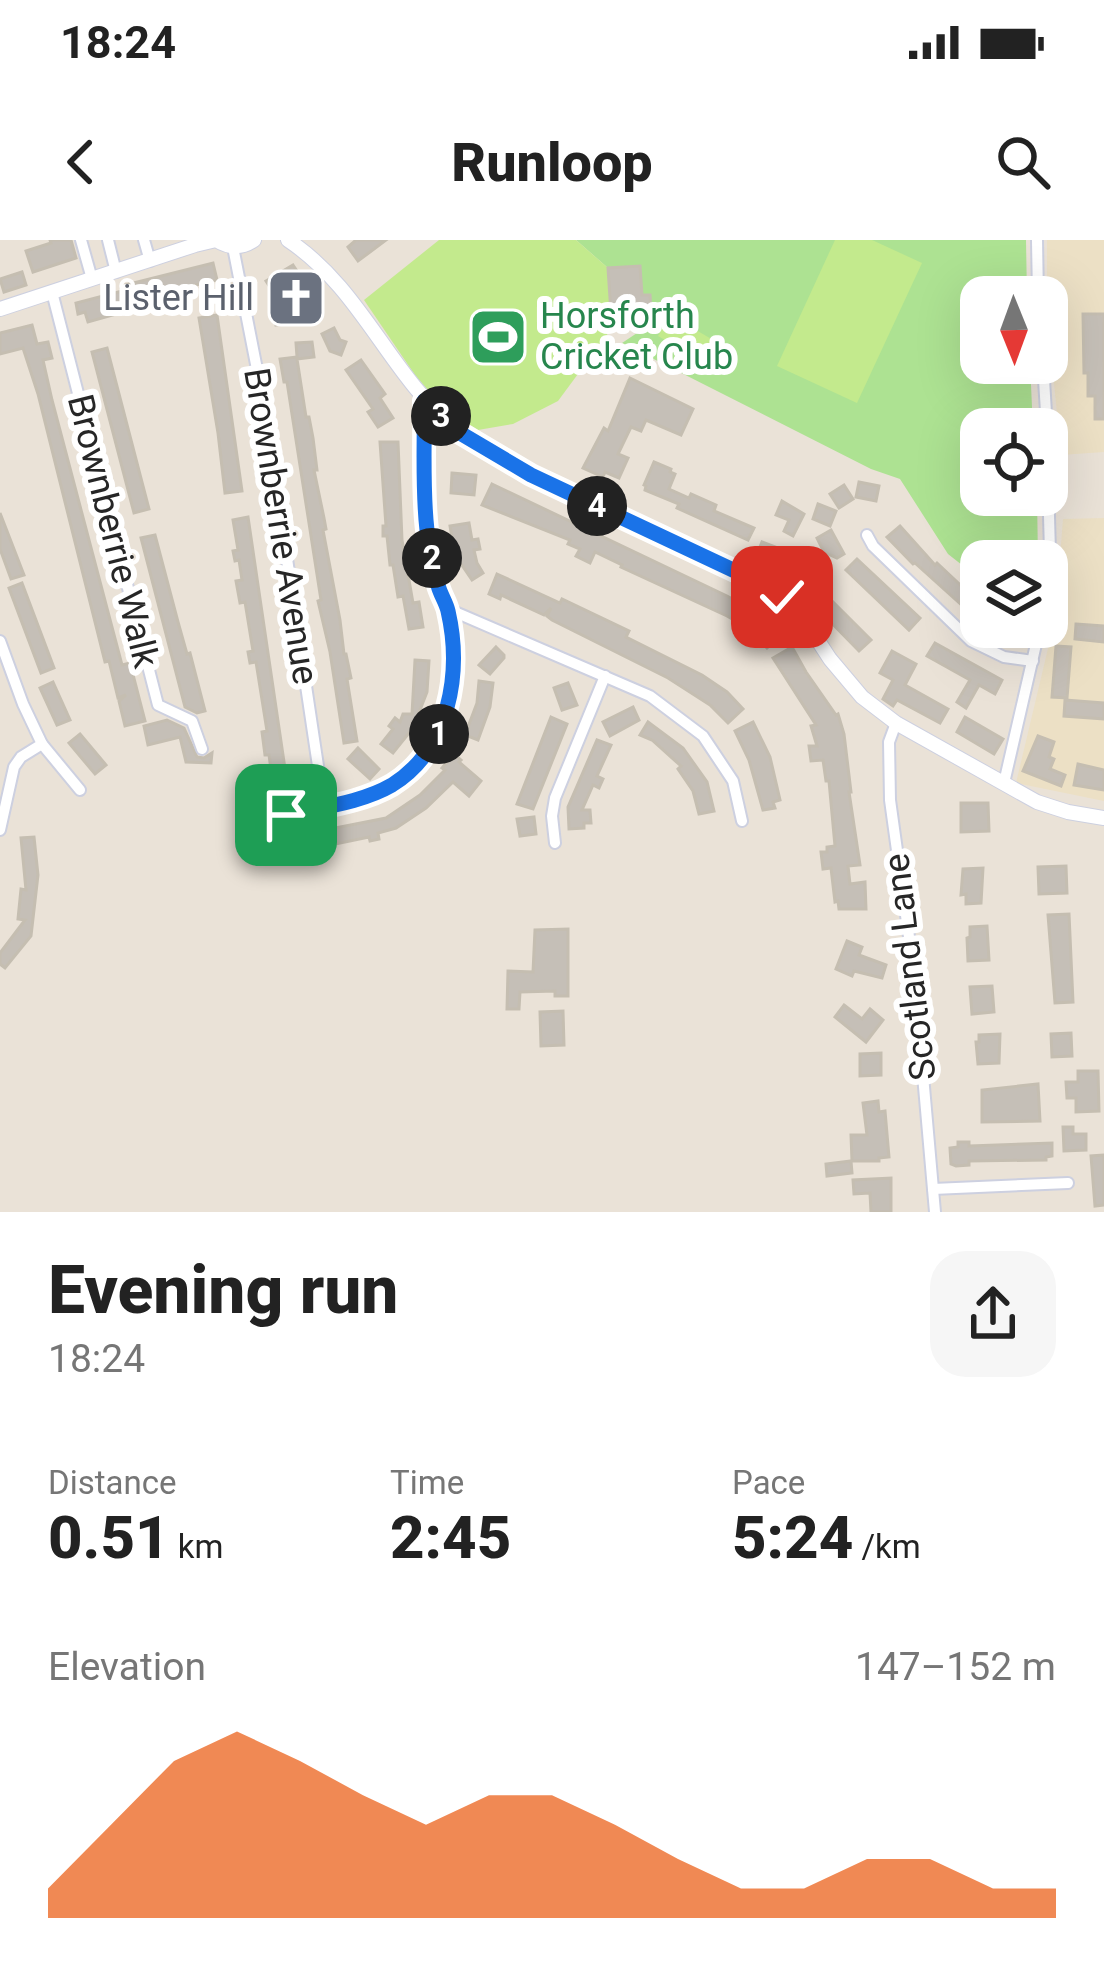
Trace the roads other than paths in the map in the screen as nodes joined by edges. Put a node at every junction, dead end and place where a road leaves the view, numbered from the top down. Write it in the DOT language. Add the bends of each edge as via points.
graph roads {
  1 [pos="81,240"];
  2 [pos="108,240"];
  3 [pos="144,240"];
  4 [pos="216,240"];
  5 [pos="254,240"];
  6 [pos="288,240"];
  7 [pos="1037,240"];
  8 [pos="233,247"];
  9 [pos="150,261"];
  10 [pos="116,272"];
  11 [pos="1038,276"];
  12 [pos="92,279"];
  13 [pos="52,292"];
  14 [pos="0,309"];
  15 [pos="424,401"];
  16 [pos="867,535"];
  17 [pos="448,609"];
  18 [pos="0,641"];
  19 [pos="1036,648"];
  20 [pos="1033,661"];
  21 [pos="605,676"];
  22 [pos="896,723"];
  23 [pos="42,743"];
  24 [pos="202,749"];
  25 [pos="1004,784"];
  26 [pos="80,790"];
  27 [pos="324,806"];
  28 [pos="286,815"];
  29 [pos="1104,818"];
  30 [pos="742,821"];
  31 [pos="0,830"];
  32 [pos="555,843"];
  33 [pos="1068,1183"];
  34 [pos="933,1189"];
  35 [pos="935,1212"];
  1 -- 12 [label="street"];
  2 -- 10 [label="street"];
  3 -- 9 [label="street"];
  4 -- 8 [label="street"];
  4 -- 9 [label="street"];
  5 -- 8 [label="street"];
  6 -- 15 [label="street" via="341,285"];
  7 -- 11 [label="street"];
  8 -- 27 [label="street, Brownberrie Avenue"];
  9 -- 10 [label="street"];
  10 -- 12 [label="street"];
  12 -- 13 [label="street"];
  13 -- 14 [label="street"];
  13 -- 24 [label="street, Brownberrie Walk" via="158,704 192,721"];
  15 -- 17 [label="street" via="427,529"];
  15 -- 22 [label="street" via="520,468 769,587 797,610 862,697"];
  16 -- 20 [label="street" via="971,641"];
  17 -- 21 [label="street"];
  17 -- 27 [label="street" via="450,700 439,734 392,784"];
  18 -- 23 [label="street"];
  19 -- 20 [label="street"];
  20 -- 25 [label="street"];
  21 -- 30 [label="street" via="650,696 704,736 733,781"];
  21 -- 32 [label="street" via="555,798"];
  22 -- 25 [label="street"];
  22 -- 34 [label="street, Scotland Lane" via="890,800"];
  23 -- 26 [label="street"];
  23 -- 31 [label="street" via="14,767"];
  25 -- 29 [label="street" via="1037,802"];
  27 -- 28 [label="street"];
  33 -- 34 [label="street"];
  34 -- 35 [label="street, Scotland Lane"];
}
